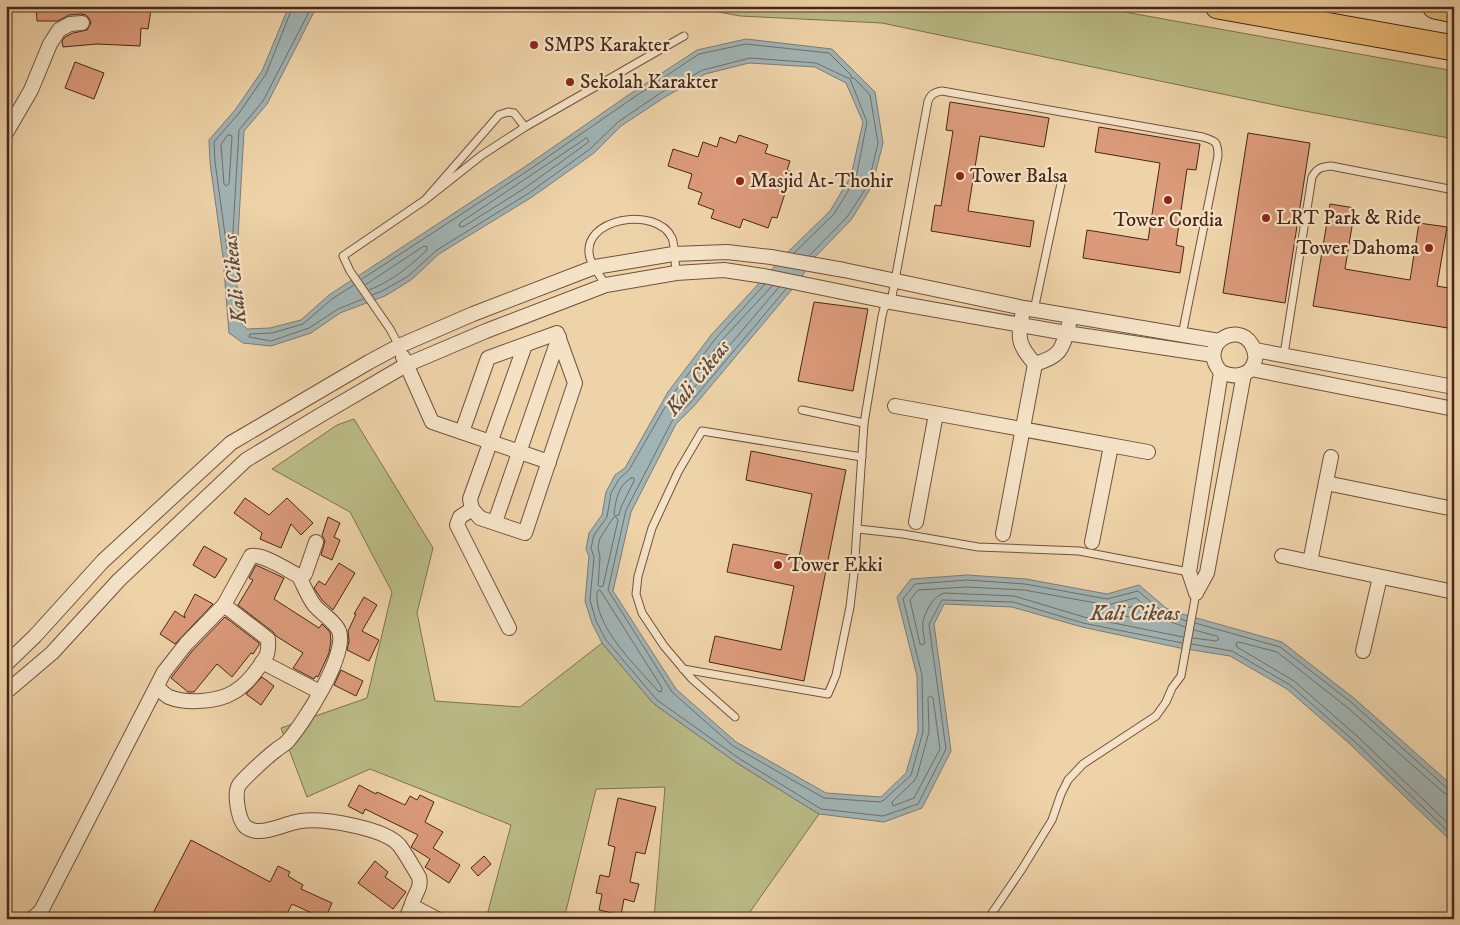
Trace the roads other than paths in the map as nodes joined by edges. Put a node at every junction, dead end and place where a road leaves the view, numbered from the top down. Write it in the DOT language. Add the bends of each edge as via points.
graph roads {
  1 [pos="1218,6"];
  2 [pos="1435,6"];
  3 [pos="1454,10"];
  4 [pos="82,22"];
  5 [pos="684,36"];
  6 [pos="1454,48"];
  7 [pos="594,92"];
  8 [pos="525,127"];
  9 [pos="6,133"];
  10 [pos="1062,179"];
  11 [pos="1454,190"];
  12 [pos="425,200"];
  13 [pos="674,254"];
  14 [pos="595,267"];
  15 [pos="676,273"];
  16 [pos="895,282"];
  17 [pos="606,285"];
  18 [pos="891,302"];
  19 [pos="1029,309"];
  20 [pos="472,314"];
  21 [pos="1071,316"];
  22 [pos="1020,324"];
  23 [pos="486,331"];
  24 [pos="1066,333"];
  25 [pos="1182,335"];
  26 [pos="559,337"];
  27 [pos="1218,341"];
  28 [pos="525,345"];
  29 [pos="399,346"];
  30 [pos="1255,350"];
  31 [pos="1284,354"];
  32 [pos="1213,355"];
  33 [pos="1035,364"];
  34 [pos="406,365"];
  35 [pos="1221,372"];
  36 [pos="1247,372"];
  37 [pos="1454,387"];
  38 [pos="895,406"];
  39 [pos="1454,409"];
  40 [pos="802,410"];
  41 [pos="936,414"];
  42 [pos="864,423"];
  43 [pos="1023,429"];
  44 [pos="462,432"];
  45 [pos="491,442"];
  46 [pos="231,443"];
  47 [pos="1111,446"];
  48 [pos="519,452"];
  49 [pos="1148,452"];
  50 [pos="862,457"];
  51 [pos="1331,457"];
  52 [pos="246,460"];
  53 [pos="549,462"];
  54 [pos="1326,483"];
  55 [pos="472,509"];
  56 [pos="1454,509"];
  57 [pos="495,522"];
  58 [pos="916,522"];
  59 [pos="858,529"];
  60 [pos="1003,534"];
  61 [pos="316,542"];
  62 [pos="1092,542"];
  63 [pos="1282,556"];
  64 [pos="1310,562"];
  65 [pos="1189,572"];
  66 [pos="299,576"];
  67 [pos="1380,577"];
  68 [pos="1454,592"];
  69 [pos="1195,596"];
  70 [pos="224,606"];
  71 [pos="509,628"];
  72 [pos="1363,651"];
  73 [pos="262,662"];
  74 [pos="6,664"];
  75 [pos="683,669"];
  76 [pos="156,687"];
  77 [pos="6,692"];
  78 [pos="320,692"];
  79 [pos="736,717"];
  80 [pos="412,904"];
  81 [pos="32,919"];
  82 [pos="406,919"];
  83 [pos="437,919"];
  84 [pos="988,919"];
  1 -- 6 [label="highway"];
  2 -- 3 [label="highway"];
  4 -- 9 [label="street" via="59,30 32,90"];
  5 -- 8 [label="lane"];
  7 -- 8 [label="lane"];
  8 -- 12 [label="lane" via="482,155"];
  8 -- 12 [label="lane" via="514,113 499,115"];
  10 -- 19 [label="lane"];
  11 -- 31 [label="lane" via="1331,166 1316,170 1312,177"];
  12 -- 29 [label="lane" via="344,254 343,258"];
  13 -- 14 [label="street"];
  13 -- 14 [label="lane" via="673,239 667,231 641,219 623,220 606,225 590,242 590,257"];
  13 -- 15 [label="lane"];
  13 -- 16 [label="street" via="727,252 770,257"];
  14 -- 17 [label="lane"];
  14 -- 20 [label="street"];
  15 -- 17 [label="street"];
  15 -- 18 [label="street" via="724,270"];
  16 -- 18 [label="lane"];
  16 -- 19 [label="street"];
  16 -- 25 [label="lane" via="928,101 935,92 1203,137 1214,140 1218,156"];
  17 -- 23 [label="street"];
  18 -- 22 [label="street"];
  18 -- 42 [label="lane" via="884,308 882,316"];
  19 -- 21 [label="street"];
  19 -- 22 [label="street"];
  20 -- 23 [label="street"];
  20 -- 29 [label="street"];
  21 -- 24 [label="street"];
  21 -- 25 [label="street"];
  22 -- 24 [label="street"];
  22 -- 33 [label="street" via="1022,350"];
  23 -- 34 [label="street"];
  24 -- 32 [label="street"];
  24 -- 33 [label="street" via="1051,359"];
  25 -- 27 [label="street"];
  26 -- 28 [label="street" via="557,333"];
  26 -- 48 [label="street"];
  26 -- 53 [label="street" via="575,383"];
  27 -- 30 [label="street" via="1228,335 1239,335 1249,340"];
  27 -- 32 [label="street"];
  28 -- 44 [label="street" via="488,358"];
  28 -- 45 [label="street"];
  29 -- 34 [label="street"];
  29 -- 46 [label="street"];
  30 -- 31 [label="street"];
  30 -- 36 [label="street" via="1255,360"];
  31 -- 37 [label="street"];
  32 -- 35 [label="street"];
  33 -- 43 [label="street"];
  34 -- 44 [label="street" via="432,422"];
  34 -- 52 [label="street"];
  35 -- 36 [label="street" via="1236,376"];
  35 -- 65 [label="street"];
  36 -- 39 [label="street"];
  36 -- 69 [label="street" via="1206,573"];
  38 -- 41 [label="street"];
  40 -- 42 [label="lane"];
  41 -- 43 [label="street"];
  41 -- 58 [label="street"];
  42 -- 50 [label="lane"];
  43 -- 47 [label="street"];
  43 -- 60 [label="street"];
  44 -- 45 [label="street"];
  45 -- 48 [label="street"];
  45 -- 55 [label="street" via="470,499"];
  46 -- 52 [label="street"];
  46 -- 74 [label="street" via="103,562"];
  47 -- 49 [label="street"];
  47 -- 62 [label="street"];
  48 -- 53 [label="street"];
  48 -- 57 [label="street"];
  50 -- 59 [label="lane"];
  50 -- 75 [label="lane" via="702,431 678,472 652,528 636,594 642,613"];
  51 -- 54 [label="street"];
  52 -- 77 [label="street" via="119,580 52,653"];
  53 -- 57 [label="street" via="525,532"];
  54 -- 56 [label="street"];
  54 -- 64 [label="street"];
  55 -- 57 [label="street" via="480,518"];
  55 -- 71 [label="street" via="460,517 457,525"];
  59 -- 65 [label="lane" via="978,547 1079,551"];
  59 -- 75 [label="lane" via="850,607 836,675 828,694"];
  61 -- 66 [label="street" via="305,574"];
  63 -- 64 [label="street"];
  64 -- 67 [label="street"];
  65 -- 69 [label="street"];
  66 -- 70 [label="street" via="265,558 251,556"];
  66 -- 78 [label="street" via="316,606 339,631 337,652"];
  67 -- 68 [label="street"];
  67 -- 72 [label="street"];
  69 -- 84 [label="lane" via="1181,676 1166,702 1156,716 1083,764 1068,780 1052,820"];
  70 -- 73 [label="street" via="268,639 269,652"];
  70 -- 76 [label="street" via="175,656"];
  73 -- 76 [label="street" via="247,682 232,693 210,699 180,700"];
  73 -- 78 [label="street"];
  75 -- 79 [label="lane"];
  76 -- 81 [label="street" via="41,910"];
  78 -- 80 [label="street" via="288,741 239,785 236,796 244,825 255,832 300,821 323,820 386,836 398,844 419,877 419,890"];
  80 -- 82 [label="street"];
  80 -- 83 [label="street"];
}
